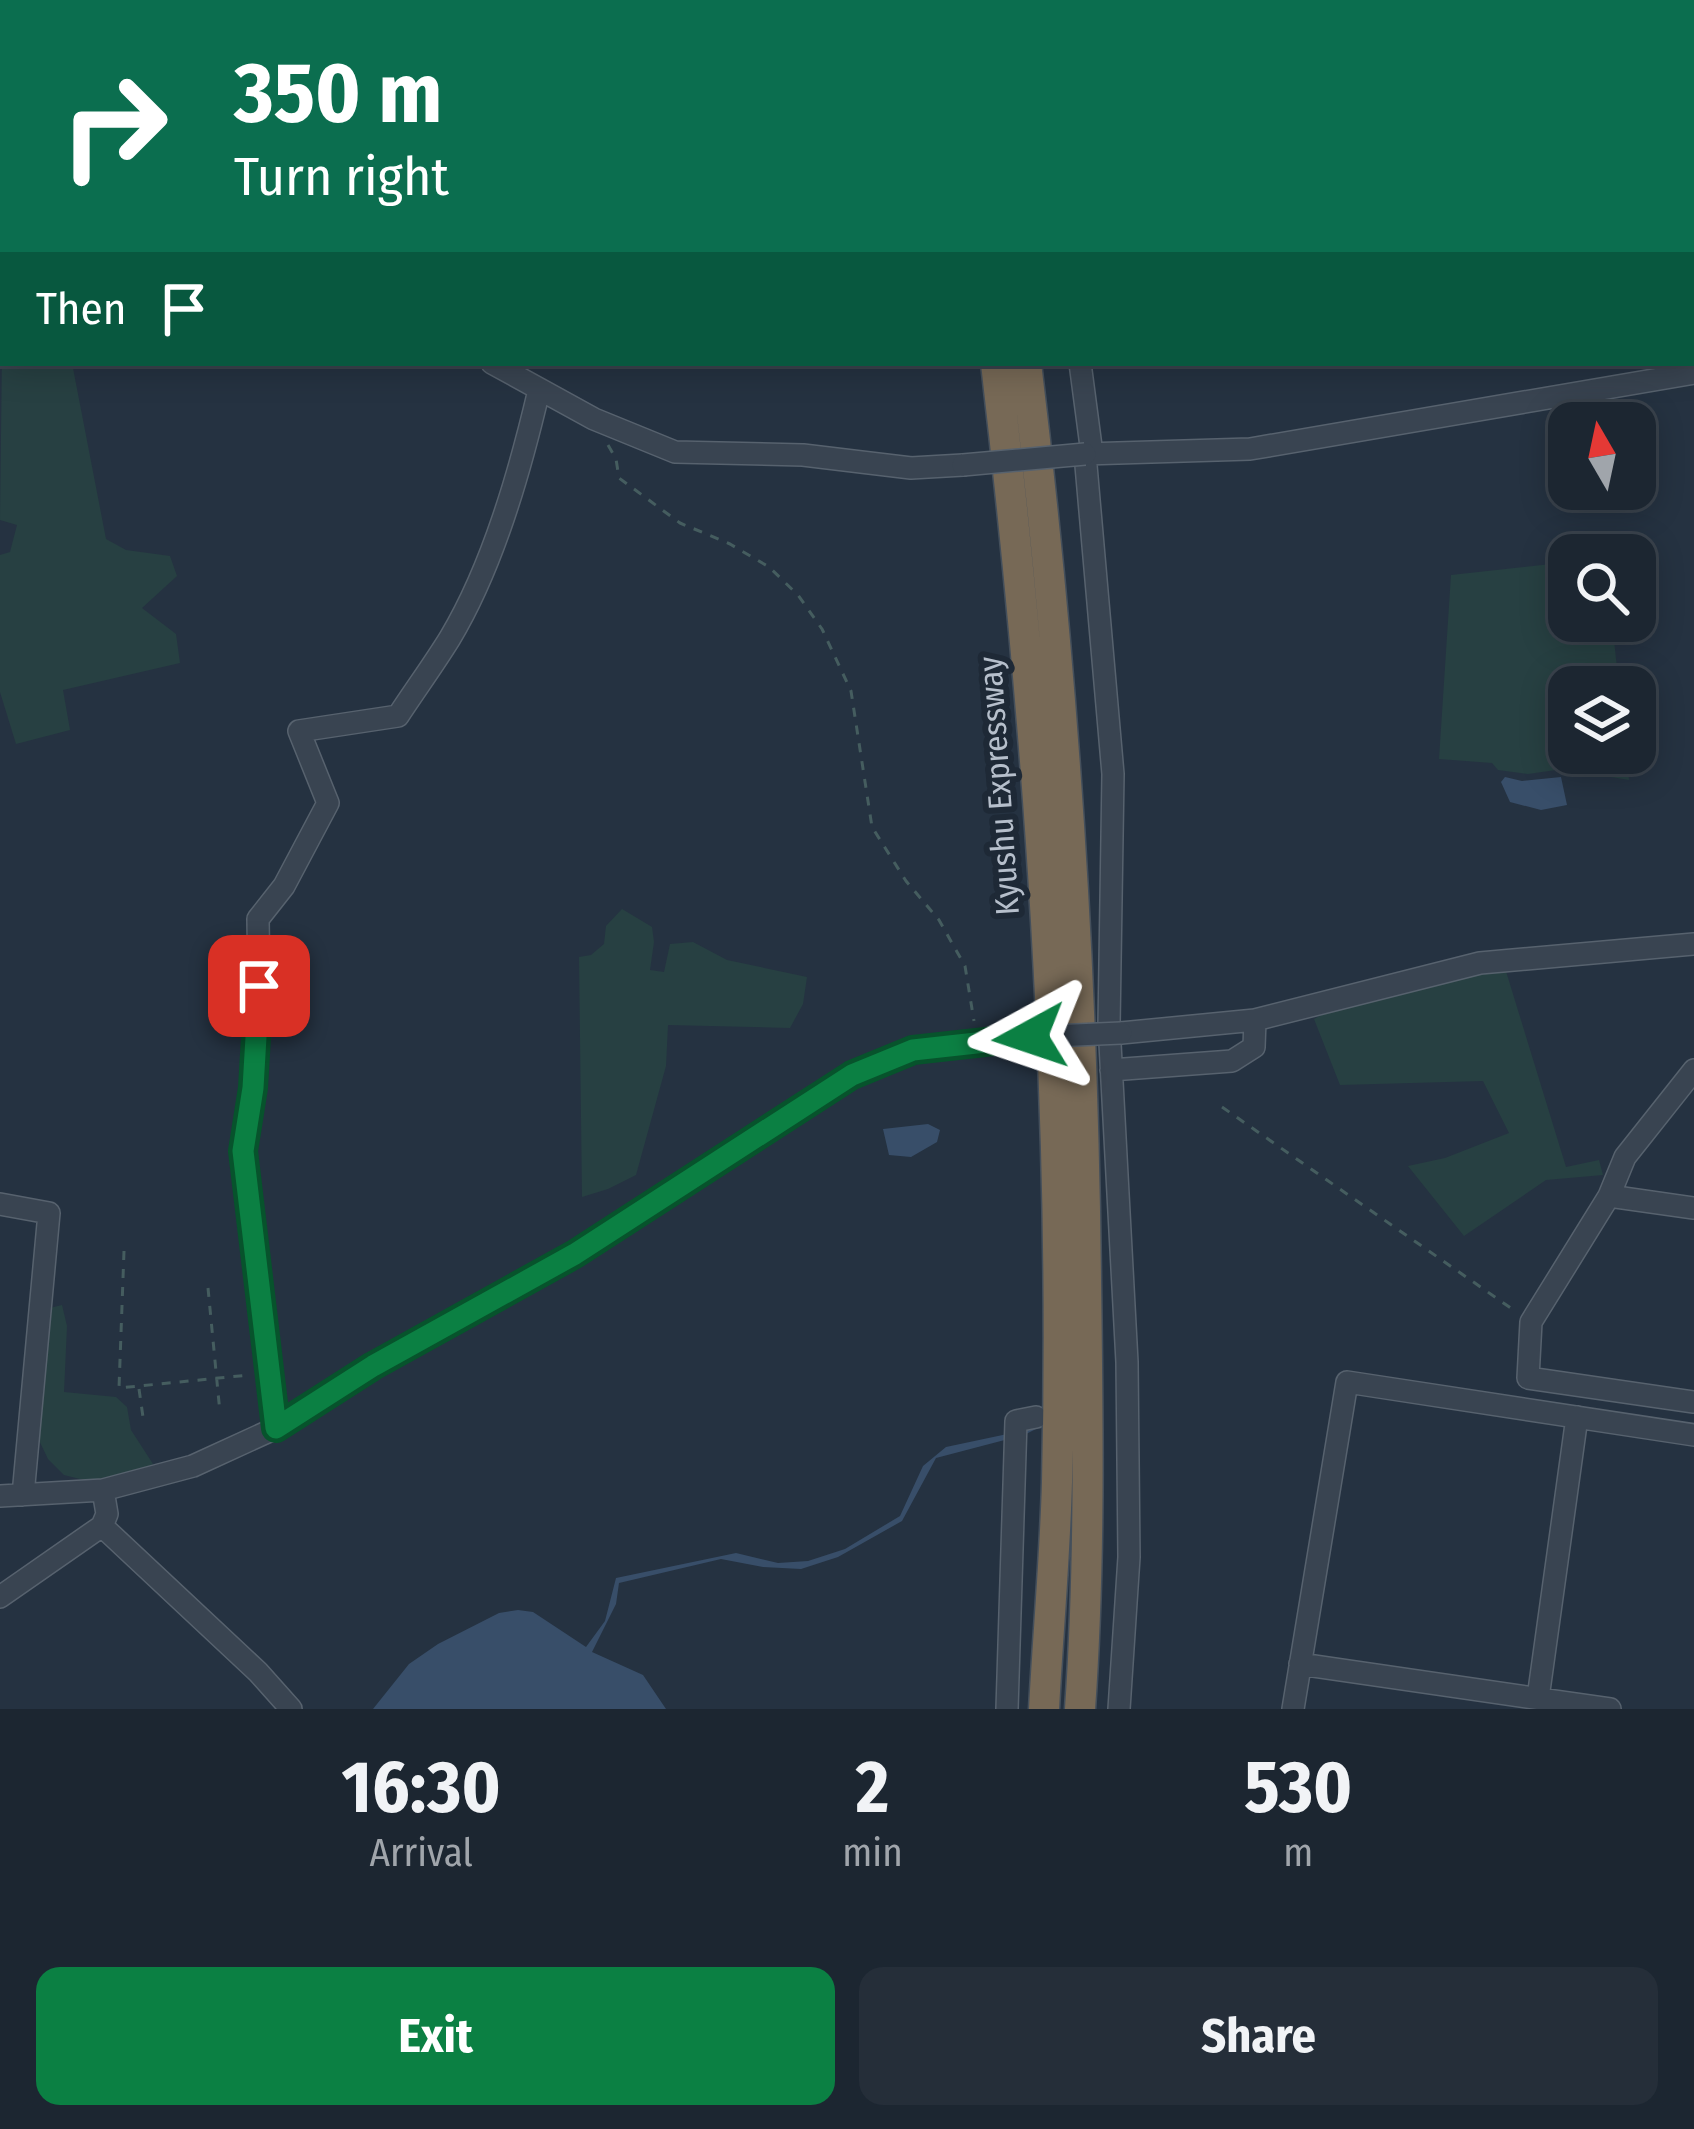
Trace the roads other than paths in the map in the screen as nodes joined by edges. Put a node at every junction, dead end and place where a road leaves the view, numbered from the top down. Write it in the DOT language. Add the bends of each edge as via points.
graph roads {
  1 [pos="497,366"];
  2 [pos="996,366"];
  3 [pos="1026,366"];
  4 [pos="1080,366"];
  5 [pos="1694,373"];
  6 [pos="538,390"];
  7 [pos="1088,454"];
  8 [pos="1694,944"];
  9 [pos="1255,1021"];
  10 [pos="1111,1070"];
  11 [pos="1694,1070"];
  12 [pos="1609,1196"];
  13 [pos="0,1204"];
  14 [pos="1694,1208"];
  15 [pos="1694,1402"];
  16 [pos="1036,1417"];
  17 [pos="1577,1417"];
  18 [pos="276,1428"];
  19 [pos="1694,1435"];
  20 [pos="104,1490"];
  21 [pos="12,1496"];
  22 [pos="102,1526"];
  23 [pos="0,1597"];
  24 [pos="1300,1664"];
  25 [pos="1538,1698"];
  26 [pos="291,1709"];
  27 [pos="1007,1709"];
  28 [pos="1044,1709"];
  29 [pos="1080,1709"];
  30 [pos="1119,1709"];
  31 [pos="1293,1709"];
  32 [pos="1610,1709"];
  1 -- 6 [label="street"];
  2 -- 28 [label="highway, Kyushu Expressway" via="1051,1036 1057,1483"];
  3 -- 29 [label="highway, Kyushu Expressway" via="1079,998 1088,1365"];
  4 -- 7 [label="street"];
  5 -- 7 [label="street" via="1250,449"];
  6 -- 7 [label="street, bridge" via="675,452 911,468"];
  6 -- 18 [label="street" via="498,532 452,634 398,716 299,731 328,802 258,919 243,1151"];
  7 -- 10 [label="street" via="1113,774"];
  8 -- 9 [label="street" via="1480,962"];
  9 -- 10 [label="street" via="1254,1047 1232,1060"];
  9 -- 18 [label="street, bridge" via="976,1041 913,1050 852,1075 575,1254"];
  10 -- 30 [label="street" via="1117,1398 1129,1557"];
  11 -- 12 [label="street" via="1624,1157"];
  12 -- 14 [label="street"];
  12 -- 15 [label="street" via="1531,1322 1528,1378"];
  13 -- 21 [label="street" via="49,1213"];
  16 -- 27 [label="street" via="1016,1421"];
  17 -- 19 [label="street"];
  17 -- 24 [label="street" via="1347,1382"];
  17 -- 25 [label="street"];
  18 -- 20 [label="street" via="193,1466"];
  20 -- 21 [label="street"];
  20 -- 22 [label="street"];
  22 -- 23 [label="street"];
  22 -- 26 [label="street"];
  24 -- 25 [label="street"];
  24 -- 31 [label="street"];
  25 -- 32 [label="street"];
}
